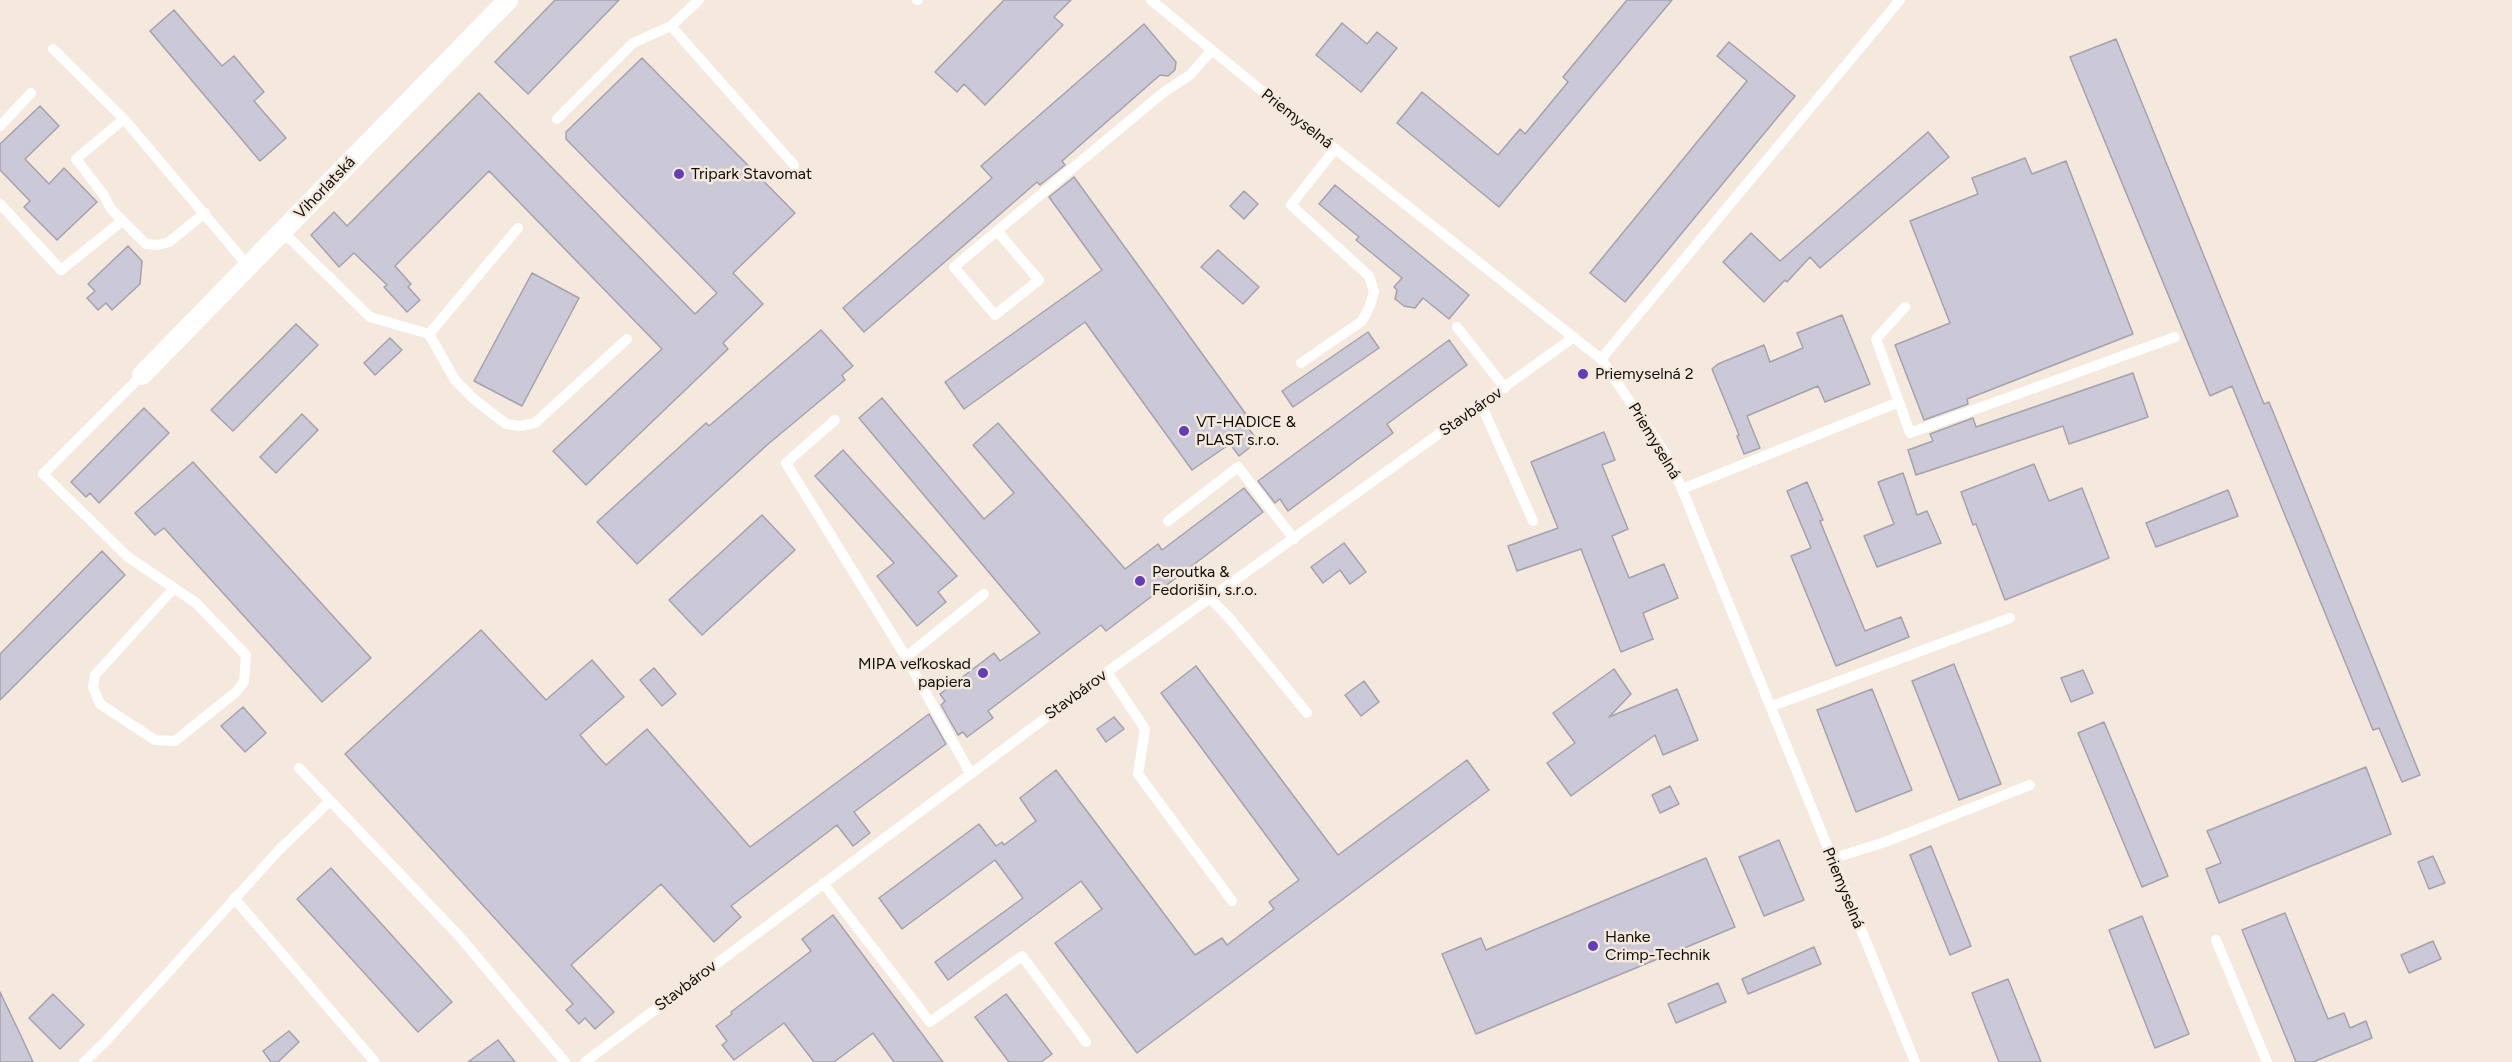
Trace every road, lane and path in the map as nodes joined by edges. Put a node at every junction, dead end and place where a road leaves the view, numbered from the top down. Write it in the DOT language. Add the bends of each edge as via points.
graph roads {
  1 [pos="508,0"];
  2 [pos="699,0"];
  3 [pos="1151,0"];
  4 [pos="1900,0"];
  5 [pos="671,26"];
  6 [pos="53,48"];
  7 [pos="1212,50"];
  8 [pos="31,93"];
  9 [pos="124,118"];
  10 [pos="557,120"];
  11 [pos="0,126"];
  12 [pos="1335,149"];
  13 [pos="794,165"];
  14 [pos="0,204"];
  15 [pos="205,213"];
  16 [pos="122,221"];
  17 [pos="518,228"];
  18 [pos="282,231"];
  19 [pos="997,231"];
  20 [pos="248,266"];
  21 [pos="1905,307"];
  22 [pos="1457,327"];
  23 [pos="429,334"];
  24 [pos="1574,337"];
  25 [pos="2175,337"];
  26 [pos="627,339"];
  27 [pos="1601,359"];
  28 [pos="1301,363"];
  29 [pos="142,375"];
  30 [pos="1505,388"];
  31 [pos="1899,402"];
  32 [pos="1480,404"];
  33 [pos="835,420"];
  34 [pos="1683,489"];
  35 [pos="1168,521"];
  36 [pos="1533,521"];
  37 [pos="1294,539"];
  38 [pos="174,588"];
  39 [pos="984,594"];
  40 [pos="1211,599"];
  41 [pos="2010,618"];
  42 [pos="906,657"];
  43 [pos="1107,672"];
  44 [pos="1772,706"];
  45 [pos="1307,713"];
  46 [pos="299,768"];
  47 [pos="970,773"];
  48 [pos="2030,785"];
  49 [pos="330,801"];
  50 [pos="1831,859"];
  51 [pos="823,883"];
  52 [pos="234,898"];
  53 [pos="1232,901"];
  54 [pos="2216,940"];
  55 [pos="1086,1042"];
  56 [pos="84,1062"];
  57 [pos="375,1062"];
  58 [pos="565,1062"];
  59 [pos="585,1062"];
  60 [pos="1915,1062"];
  61 [pos="2266,1062"];
  1 -- 18 [label="street, Vihorlatská"];
  2 -- 5 [label="lane"];
  3 -- 7 [label="lane, Priemyselná"];
  4 -- 27 [label="lane"];
  5 -- 10 [label="lane" via="633,44"];
  5 -- 13 [label="lane"];
  6 -- 9 [label="lane"];
  7 -- 12 [label="lane, Priemyselná"];
  7 -- 19 [label="lane" via="1190,75 1164,92"];
  8 -- 11 [label="lane"];
  9 -- 15 [label="lane"];
  9 -- 16 [label="lane" via="76,159"];
  12 -- 24 [label="lane, Priemyselná"];
  12 -- 28 [label="lane" via="1291,206 1369,276 1374,291 1362,321"];
  14 -- 16 [label="lane" via="61,270"];
  15 -- 16 [label="lane" via="169,242 158,245 146,244"];
  15 -- 20 [label="lane"];
  17 -- 23 [label="lane"];
  18 -- 20 [label="street, Vihorlatská"];
  18 -- 23 [label="lane" via="370,317"];
  19 -- 19 [label="lane" via="1039,280 995,315 954,267"];
  20 -- 29 [label="street, Vihorlatská"];
  21 -- 31 [label="lane" via="1876,339"];
  22 -- 30 [label="lane"];
  23 -- 26 [label="lane" via="455,380 506,424 520,426 535,423"];
  24 -- 27 [label="lane, Priemyselná"];
  24 -- 30 [label="lane, Stavbárov"];
  25 -- 31 [label="lane" via="1910,433"];
  27 -- 34 [label="lane, Priemyselná" via="1665,453"];
  29 -- 38 [label="lane" via="43,474 129,557"];
  30 -- 32 [label="lane, Stavbárov"];
  31 -- 34 [label="lane"];
  32 -- 36 [label="lane"];
  32 -- 37 [label="lane, Stavbárov"];
  33 -- 42 [label="lane" via="786,463"];
  34 -- 44 [label="lane, Priemyselná"];
  35 -- 37 [label="lane" via="1238,467"];
  37 -- 40 [label="lane, Stavbárov"];
  38 -- 38 [label="lane" via="196,603 246,655 246,670 244,682 236,692 175,741 154,740 100,704 93,687 95,675"];
  39 -- 42 [label="lane"];
  40 -- 43 [label="lane, Stavbárov"];
  40 -- 45 [label="lane"];
  41 -- 44 [label="lane"];
  42 -- 47 [label="lane"];
  43 -- 47 [label="lane, Stavbárov"];
  43 -- 53 [label="lane" via="1145,729 1138,774"];
  44 -- 50 [label="lane, Priemyselná"];
  46 -- 49 [label="lane"];
  47 -- 51 [label="lane, Stavbárov"];
  48 -- 50 [label="lane"];
  49 -- 52 [label="lane"];
  49 -- 58 [label="lane" via="460,937"];
  50 -- 60 [label="lane, Priemyselná"];
  51 -- 55 [label="lane" via="930,1022 1022,956"];
  51 -- 59 [label="lane, Stavbárov"];
  52 -- 56 [label="lane"];
  52 -- 57 [label="lane"];
  54 -- 61 [label="lane"];
}
